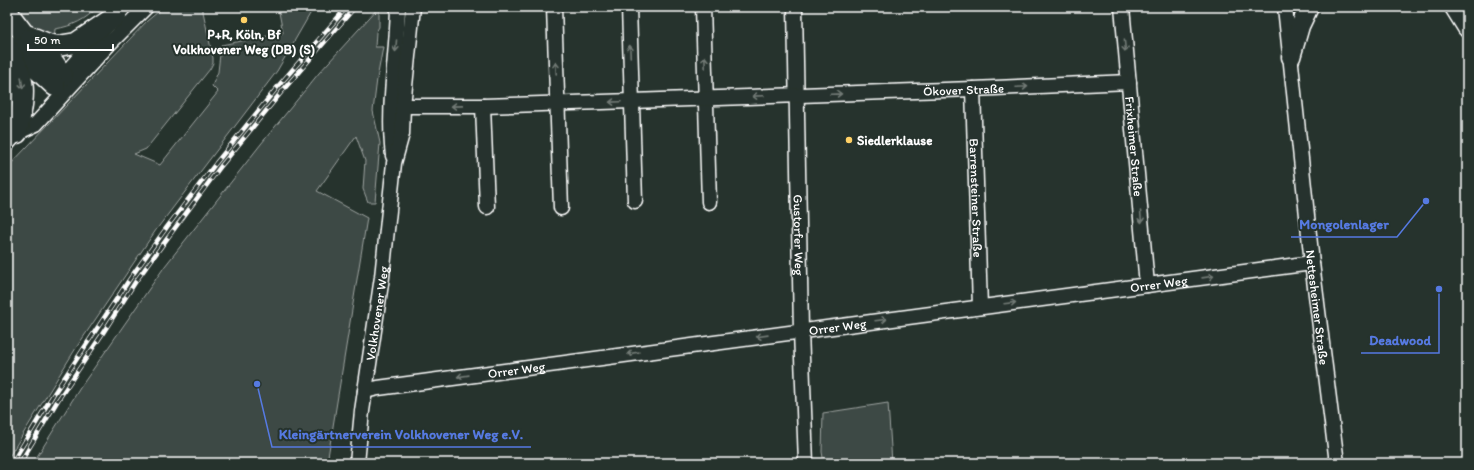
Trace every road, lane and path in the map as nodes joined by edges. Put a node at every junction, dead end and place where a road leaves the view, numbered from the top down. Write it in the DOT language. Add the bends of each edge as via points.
graph roads {
  1 [pos="146,7"];
  2 [pos="398,7"];
  3 [pos="413,7"];
  4 [pos="554,7"];
  5 [pos="628,7"];
  6 [pos="703,7"];
  7 [pos="795,7"];
  8 [pos="1122,7"];
  9 [pos="1286,7"];
  10 [pos="1309,7"];
  11 [pos="1454,7"];
  12 [pos="7,10"];
  13 [pos="120,12"];
  14 [pos="1467,28"];
  15 [pos="15,38"];
  16 [pos="7,48"];
  17 [pos="1291,57"];
  18 [pos="1129,82"];
  19 [pos="64,84"];
  20 [pos="973,89"];
  21 [pos="798,95"];
  22 [pos="706,98"];
  23 [pos="632,101"];
  24 [pos="557,103"];
  25 [pos="403,106"];
  26 [pos="483,106"];
  27 [pos="392,115"];
  28 [pos="12,139"];
  29 [pos="394,162"];
  30 [pos="635,202"];
  31 [pos="709,202"];
  32 [pos="487,207"];
  33 [pos="561,208"];
  34 [pos="1312,263"];
  35 [pos="1147,285"];
  36 [pos="980,307"];
  37 [pos="801,331"];
  38 [pos="365,391"];
  39 [pos="357,463"];
  40 [pos="806,463"];
  41 [pos="1337,463"];
  1 -- 19 [label="street"];
  2 -- 27 [label="street, Volkhovener Weg, one-way"];
  3 -- 25 [label="street, Volkhovener Weg"];
  24 -- 4 [label="street, one-way"];
  23 -- 5 [label="street, one-way"];
  22 -- 6 [label="street, one-way"];
  7 -- 21 [label="street, Gustorfer Weg"];
  8 -- 18 [label="street, Frixheimer Straße, one-way"];
  9 -- 17 [label="street, Nettesheimer Straße"];
  10 -- 17 [label="main road" via="1300,26"];
  11 -- 14 [label="main road"];
  12 -- 15 [label="highway"];
  13 -- 15 [label="highway" via="76,43 58,46"];
  13 -- 19 [label="street"];
  15 -- 19 [label="highway" via="54,63"];
  16 -- 28 [label="highway, one-way" via="22,76 24,94"];
  17 -- 34 [label="street, Nettesheimer Straße"];
  20 -- 18 [label="street, Ökover Straße, one-way"];
  18 -- 35 [label="street, Frixheimer Straße, one-way"];
  19 -- 28 [label="street"];
  21 -- 20 [label="street, Ökover Straße, one-way"];
  20 -- 36 [label="street, Barrensteiner Straße"];
  21 -- 22 [label="street, Ökover Straße, one-way"];
  21 -- 37 [label="street, Gustorfer Weg"];
  22 -- 23 [label="street, Ökover Straße"];
  22 -- 31 [label="street"];
  23 -- 24 [label="street, Ökover Straße, one-way"];
  23 -- 30 [label="street"];
  24 -- 26 [label="street, Ökover Straße"];
  24 -- 33 [label="street"];
  26 -- 25 [label="street, Ökover Straße, one-way"];
  25 -- 27 [label="street"];
  25 -- 29 [label="street, Volkhovener Weg" via="402,134"];
  26 -- 32 [label="street"];
  27 -- 29 [label="street, Volkhovener Weg" via="390,132"];
  29 -- 38 [label="street, Volkhovener Weg" via="382,277"];
  35 -- 34 [label="street, Orrer Weg, one-way"];
  34 -- 41 [label="street, Nettesheimer Straße"];
  36 -- 35 [label="street, Orrer Weg, one-way"];
  37 -- 36 [label="street, Orrer Weg, one-way"];
  37 -- 38 [label="street, Orrer Weg, one-way"];
  37 -- 40 [label="street, Gustorfer Weg"];
  38 -- 39 [label="street, Volkhovener Weg"];
}
